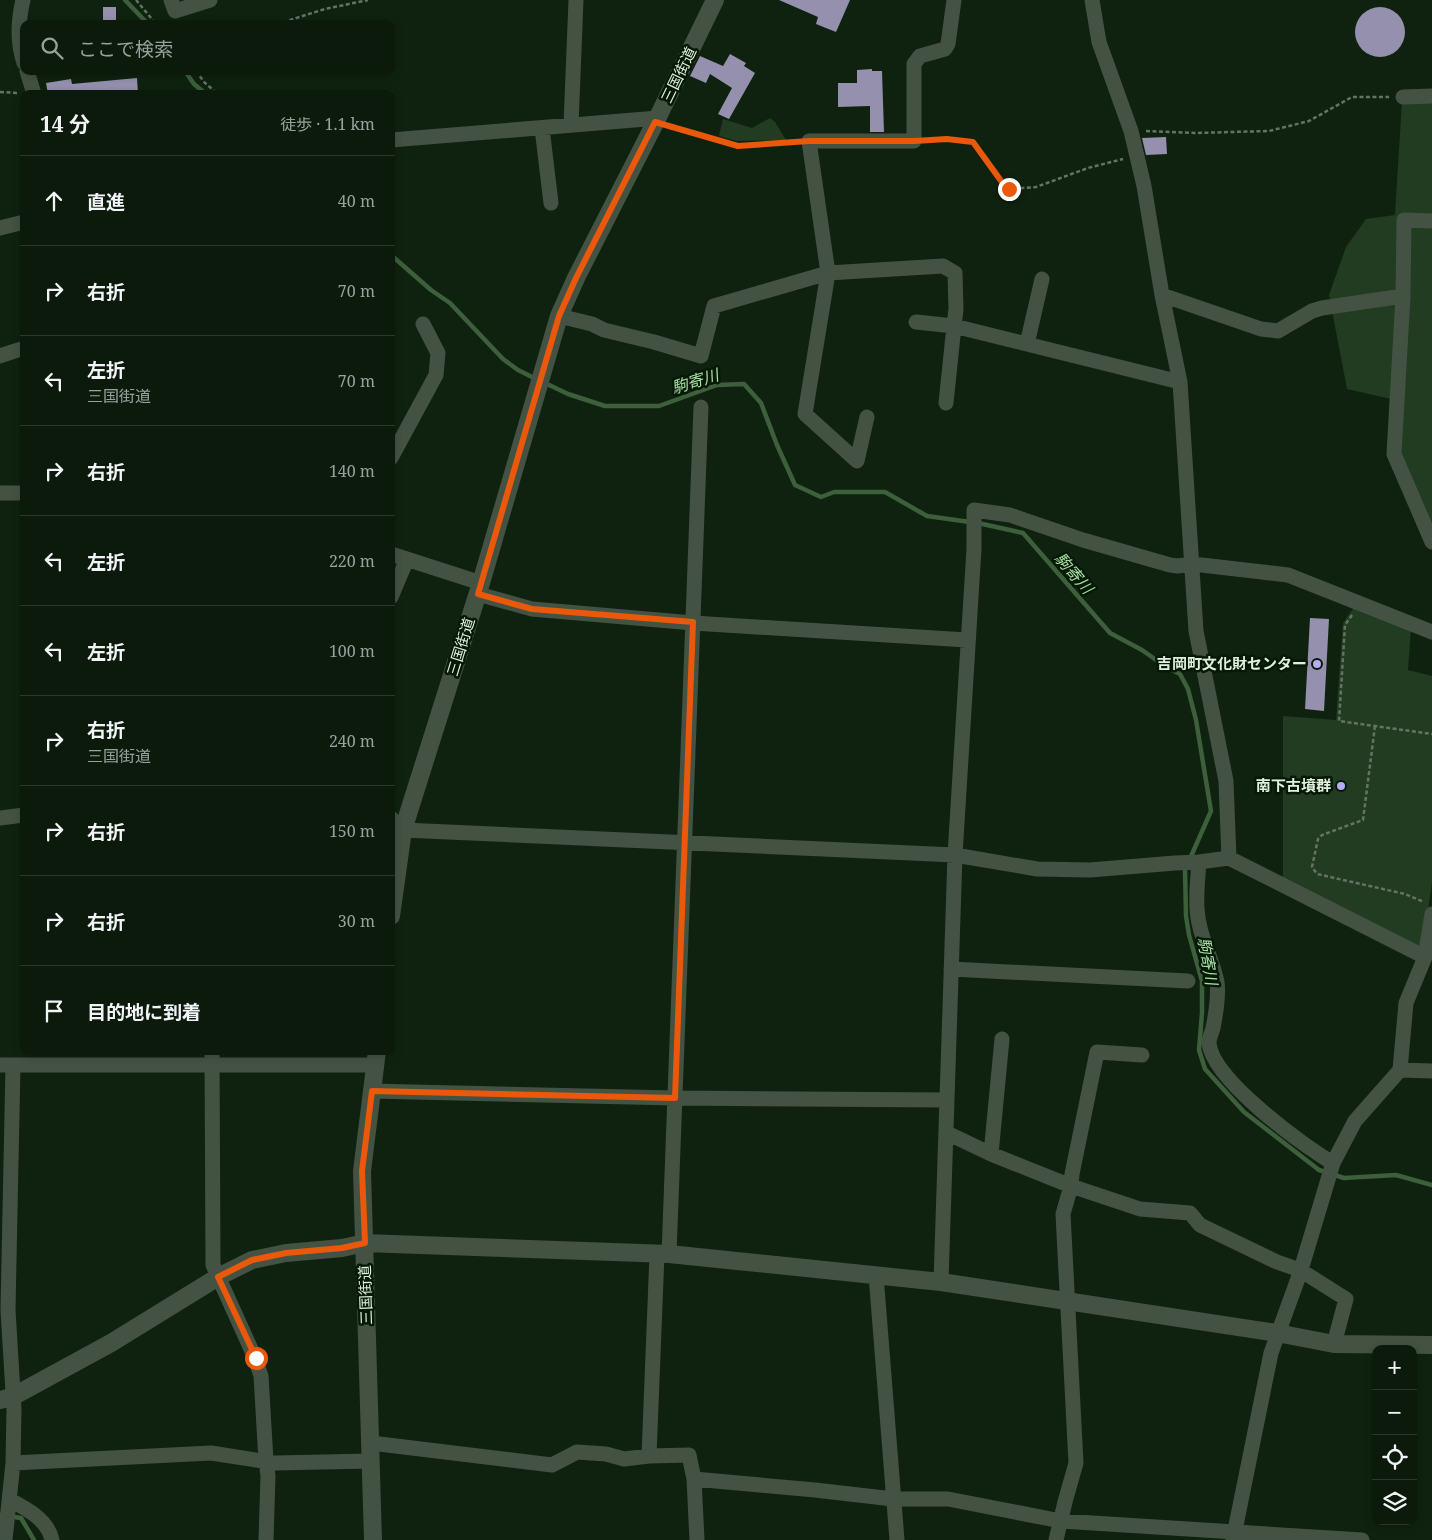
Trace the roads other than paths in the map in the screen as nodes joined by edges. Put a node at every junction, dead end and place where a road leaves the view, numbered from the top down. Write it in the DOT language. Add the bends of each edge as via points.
graph roads {
  1 [pos="23,0"];
  2 [pos="172,0"];
  3 [pos="210,0"];
  4 [pos="576,0"];
  5 [pos="715,0"];
  6 [pos="954,0"];
  7 [pos="1092,0"];
  8 [pos="20,52"];
  9 [pos="28,75"];
  10 [pos="33,90"];
  11 [pos="1432,96"];
  12 [pos="1403,97"];
  13 [pos="656,120"];
  14 [pos="571,125"];
  15 [pos="542,128"];
  16 [pos="395,140"];
  17 [pos="551,204"];
  18 [pos="1432,221"];
  19 [pos="20,223"];
  20 [pos="0,228"];
  21 [pos="828,273"];
  22 [pos="1042,280"];
  23 [pos="1162,294"];
  24 [pos="1403,296"];
  25 [pos="559,316"];
  26 [pos="916,322"];
  27 [pos="423,324"];
  28 [pos="954,326"];
  29 [pos="1027,344"];
  30 [pos="20,349"];
  31 [pos="0,356"];
  32 [pos="1180,382"];
  33 [pos="946,404"];
  34 [pos="701,407"];
  35 [pos="867,417"];
  36 [pos="395,451"];
  37 [pos="0,493"];
  38 [pos="20,493"];
  39 [pos="1432,542"];
  40 [pos="395,555"];
  41 [pos="407,559"];
  42 [pos="1193,564"];
  43 [pos="395,588"];
  44 [pos="479,588"];
  45 [pos="693,622"];
  46 [pos="1432,632"];
  47 [pos="967,640"];
  48 [pos="20,816"];
  49 [pos="0,818"];
  50 [pos="397,824"];
  51 [pos="685,843"];
  52 [pos="395,855"];
  53 [pos="955,855"];
  54 [pos="1230,858"];
  55 [pos="1199,862"];
  56 [pos="1432,914"];
  57 [pos="1425,957"];
  58 [pos="951,969"];
  59 [pos="1188,981"];
  60 [pos="1002,1039"];
  61 [pos="1142,1055"];
  62 [pos="376,1058"];
  63 [pos="212,1059"];
  64 [pos="7,1065"];
  65 [pos="1400,1070"];
  66 [pos="1432,1072"];
  67 [pos="372,1091"];
  68 [pos="675,1098"];
  69 [pos="946,1100"];
  70 [pos="947,1133"];
  71 [pos="992,1154"];
  72 [pos="1333,1164"];
  73 [pos="1071,1186"];
  74 [pos="365,1243"];
  75 [pos="663,1254"];
  76 [pos="1300,1270"];
  77 [pos="876,1275"];
  78 [pos="218,1277"];
  79 [pos="941,1282"];
  80 [pos="1067,1301"];
  81 [pos="4,1310"];
  82 [pos="1277,1332"];
  83 [pos="1334,1344"];
  84 [pos="1432,1345"];
  85 [pos="6,1398"];
  86 [pos="371,1443"];
  87 [pos="649,1456"];
  88 [pos="266,1461"];
  89 [pos="372,1461"];
  90 [pos="13,1463"];
  91 [pos="694,1479"];
  92 [pos="893,1499"];
  93 [pos="10,1500"];
  94 [pos="1061,1522"];
  95 [pos="1234,1536"];
  96 [pos="5,1540"];
  97 [pos="52,1540"];
  98 [pos="266,1540"];
  99 [pos="373,1540"];
  100 [pos="697,1540"];
  101 [pos="897,1540"];
  102 [pos="1056,1540"];
  103 [pos="1362,1540"];
  1 -- 8 [label="street" via="18,19"];
  2 -- 3 [label="street" via="175,11"];
  4 -- 14 [label="street"];
  5 -- 13 [label="street, 三国街道"];
  6 -- 21 [label="street" via="945,49 920,56 914,64 914,141 809,141"];
  7 -- 23 [label="street" via="1099,42 1131,131"];
  9 -- 10 [label="street"];
  11 -- 12 [label="street"];
  13 -- 14 [label="street"];
  13 -- 25 [label="street, 三国街道"];
  14 -- 15 [label="street"];
  15 -- 16 [label="street"];
  15 -- 17 [label="street"];
  18 -- 24 [label="street" via="1404,220"];
  19 -- 20 [label="street"];
  21 -- 25 [label="street" via="714,306 701,356"];
  21 -- 28 [label="street" via="943,266 955,273"];
  21 -- 35 [label="street" via="805,414 858,461"];
  22 -- 29 [label="street"];
  23 -- 24 [label="street" via="1261,329 1278,331 1322,308"];
  23 -- 32 [label="street"];
  24 -- 39 [label="street" via="1394,454"];
  25 -- 44 [label="street, 三国街道"];
  26 -- 28 [label="street"];
  27 -- 36 [label="street" via="438,353 436,374"];
  28 -- 29 [label="street"];
  28 -- 33 [label="street"];
  29 -- 32 [label="street"];
  30 -- 31 [label="street"];
  32 -- 42 [label="street"];
  34 -- 45 [label="street"];
  37 -- 38 [label="street"];
  40 -- 41 [label="street"];
  41 -- 43 [label="street"];
  41 -- 44 [label="street"];
  42 -- 46 [label="street" via="1288,576"];
  42 -- 47 [label="street" via="1170,565 1010,515 974,510"];
  42 -- 54 [label="street" via="1196,631 1226,781"];
  44 -- 45 [label="street" via="532,609"];
  44 -- 50 [label="street, 三国街道"];
  45 -- 47 [label="street"];
  45 -- 51 [label="street"];
  47 -- 53 [label="street"];
  48 -- 49 [label="street"];
  50 -- 51 [label="street"];
  50 -- 52 [label="street, 三国街道"];
  51 -- 53 [label="street"];
  51 -- 68 [label="street"];
  53 -- 55 [label="street" via="1037,869 1090,870"];
  53 -- 58 [label="street"];
  54 -- 55 [label="street"];
  54 -- 57 [label="street"];
  55 -- 72 [label="street" via="1197,909 1217,982 1217,1007 1209,1042 1216,1063 1284,1131"];
  56 -- 57 [label="street"];
  57 -- 65 [label="street" via="1406,1003"];
  58 -- 59 [label="street"];
  58 -- 69 [label="street"];
  60 -- 71 [label="street"];
  61 -- 73 [label="street" via="1097,1052"];
  62 -- 63 [label="street"];
  62 -- 67 [label="street, 三国街道"];
  63 -- 64 [label="street"];
  63 -- 78 [label="street" via="213,1265"];
  64 -- 81 [label="street"];
  65 -- 66 [label="street"];
  65 -- 72 [label="street" via="1355,1121"];
  67 -- 68 [label="street"];
  67 -- 74 [label="street, 三国街道" via="362,1171"];
  68 -- 69 [label="street"];
  68 -- 75 [label="street"];
  69 -- 70 [label="street"];
  70 -- 71 [label="street"];
  70 -- 79 [label="street"];
  71 -- 73 [label="street"];
  72 -- 76 [label="street"];
  73 -- 76 [label="street" via="1140,1209 1190,1213 1200,1225"];
  73 -- 80 [label="street" via="1064,1214"];
  74 -- 75 [label="street"];
  74 -- 78 [label="street" via="252,1260"];
  74 -- 86 [label="street, 三国街道"];
  75 -- 77 [label="street"];
  75 -- 87 [label="street"];
  76 -- 82 [label="street"];
  76 -- 83 [label="street" via="1346,1299"];
  77 -- 79 [label="street"];
  77 -- 92 [label="street"];
  78 -- 85 [label="street" via="111,1344"];
  78 -- 88 [label="street" via="256,1358 261,1376"];
  79 -- 80 [label="street"];
  80 -- 82 [label="street"];
  80 -- 94 [label="street" via="1076,1463"];
  81 -- 85 [label="street"];
  82 -- 83 [label="street"];
  82 -- 95 [label="street" via="1270,1353"];
  83 -- 84 [label="street"];
  85 -- 90 [label="street" via="14,1409"];
  86 -- 87 [label="street" via="552,1465 577,1452 624,1459"];
  86 -- 89 [label="street, 三国街道"];
  87 -- 91 [label="street" via="689,1455"];
  88 -- 89 [label="street"];
  88 -- 90 [label="street" via="211,1453"];
  88 -- 98 [label="street"];
  89 -- 99 [label="street, 三国街道"];
  90 -- 93 [label="street"];
  91 -- 92 [label="street"];
  91 -- 100 [label="street"];
  92 -- 94 [label="street" via="948,1499"];
  92 -- 101 [label="street"];
  93 -- 96 [label="street"];
  93 -- 97 [label="street" via="38,1517"];
  94 -- 95 [label="street"];
  94 -- 102 [label="street"];
  95 -- 103 [label="street"];
}
